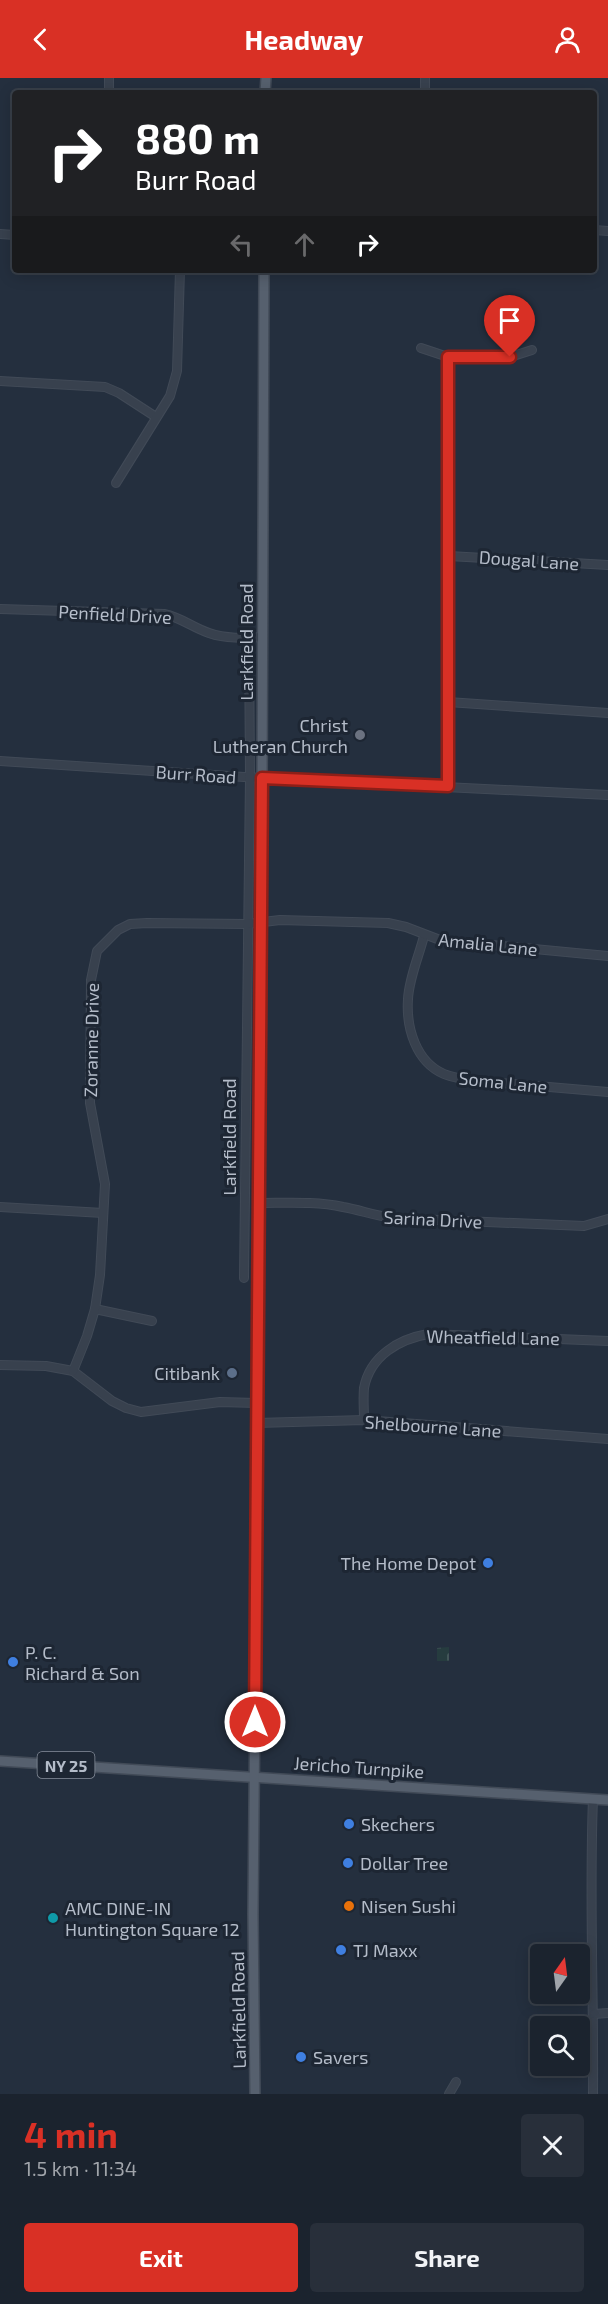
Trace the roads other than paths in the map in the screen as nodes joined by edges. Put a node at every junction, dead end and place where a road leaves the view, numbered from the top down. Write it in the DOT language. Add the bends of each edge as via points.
graph roads {
  1 [pos="180,273"];
  2 [pos="264,273"];
  3 [pos="421,348"];
  4 [pos="532,350"];
  5 [pos="448,357"];
  6 [pos="0,381"];
  7 [pos="156,417"];
  8 [pos="116,483"];
  9 [pos="449,556"];
  10 [pos="608,565"];
  11 [pos="0,609"];
  12 [pos="262,637"];
  13 [pos="249,638"];
  14 [pos="448,702"];
  15 [pos="608,713"];
  16 [pos="0,761"];
  17 [pos="250,777"];
  18 [pos="262,778"];
  19 [pos="448,786"];
  20 [pos="608,795"];
  21 [pos="262,922"];
  22 [pos="247,924"];
  23 [pos="424,936"];
  24 [pos="608,956"];
  25 [pos="608,1092"];
  26 [pos="259,1203"];
  27 [pos="0,1207"];
  28 [pos="103,1213"];
  29 [pos="608,1219"];
  30 [pos="244,1278"];
  31 [pos="95,1309"];
  32 [pos="152,1321"];
  33 [pos="608,1341"];
  34 [pos="0,1365"];
  35 [pos="73,1371"];
  36 [pos="257,1403"];
  37 [pos="364,1420"];
  38 [pos="257,1423"];
  39 [pos="608,1439"];
  40 [pos="0,1761"];
  41 [pos="254,1778"];
  42 [pos="593,1799"];
  43 [pos="608,1800"];
  44 [pos="608,2013"];
  45 [pos="594,2014"];
  46 [pos="456,2082"];
  47 [pos="255,2094"];
  48 [pos="449,2094"];
  49 [pos="593,2094"];
  1 -- 7 [label="street" via="177,371 170,396"];
  2 -- 12 [label="main road, Larkfield Road"];
  3 -- 5 [label="street"];
  4 -- 5 [label="street" via="510,357"];
  5 -- 9 [label="street"];
  6 -- 7 [label="street" via="105,387"];
  7 -- 8 [label="street"];
  9 -- 10 [label="street, Dougal Lane"];
  9 -- 14 [label="street"];
  11 -- 13 [label="street, Penfield Drive" via="164,614 180,617 207,633"];
  12 -- 13 [label="street, Penfield Drive"];
  12 -- 18 [label="main road, Larkfield Road"];
  13 -- 17 [label="street, Larkfield Road"];
  14 -- 15 [label="street"];
  14 -- 19 [label="street"];
  16 -- 17 [label="street, Burr Road"];
  17 -- 18 [label="street, Burr Road"];
  17 -- 22 [label="street, Larkfield Road"];
  18 -- 19 [label="street, Burr Road"];
  18 -- 21 [label="main road, Larkfield Road"];
  19 -- 20 [label="street, Burr Road"];
  21 -- 22 [label="street, Zoranne Drive"];
  21 -- 23 [label="street, Amalia Lane" via="388,923"];
  21 -- 26 [label="main road, Larkfield Road"];
  22 -- 28 [label="street, Zoranne Drive" via="130,924 97,951 92,980 89,1080 105,1184"];
  22 -- 30 [label="street, Larkfield Road"];
  23 -- 24 [label="street, Amalia Lane" via="460,943"];
  23 -- 25 [label="street, Soma Lane" via="408,1000 412,1036 418,1053 429,1066 467,1080"];
  26 -- 29 [label="street, Sarina Drive" via="320,1203 393,1218 584,1226"];
  26 -- 36 [label="main road, Larkfield Road"];
  27 -- 28 [label="street"];
  28 -- 31 [label="street, Zoranne Drive"];
  31 -- 32 [label="street"];
  31 -- 35 [label="street, Zoranne Drive"];
  33 -- 37 [label="street, Wheatfield Lane" via="428,1334 412,1337 384,1353 368,1374"];
  34 -- 35 [label="street"];
  35 -- 36 [label="street" via="112,1401 141,1412 214,1403"];
  36 -- 38 [label="main road, Larkfield Road"];
  37 -- 38 [label="street, Shelbourne Lane"];
  37 -- 39 [label="street, Shelbourne Lane"];
  38 -- 41 [label="main road, Larkfield Road"];
  40 -- 41 [label="main road, Jericho Turnpike / NY 25"];
  41 -- 42 [label="main road, Jericho Turnpike / NY 25"];
  41 -- 47 [label="main road, Larkfield Road"];
  42 -- 43 [label="main road, Jericho Turnpike / NY 25"];
  42 -- 45 [label="street"];
  44 -- 45 [label="street"];
  45 -- 49 [label="street"];
  46 -- 48 [label="street"];
}
